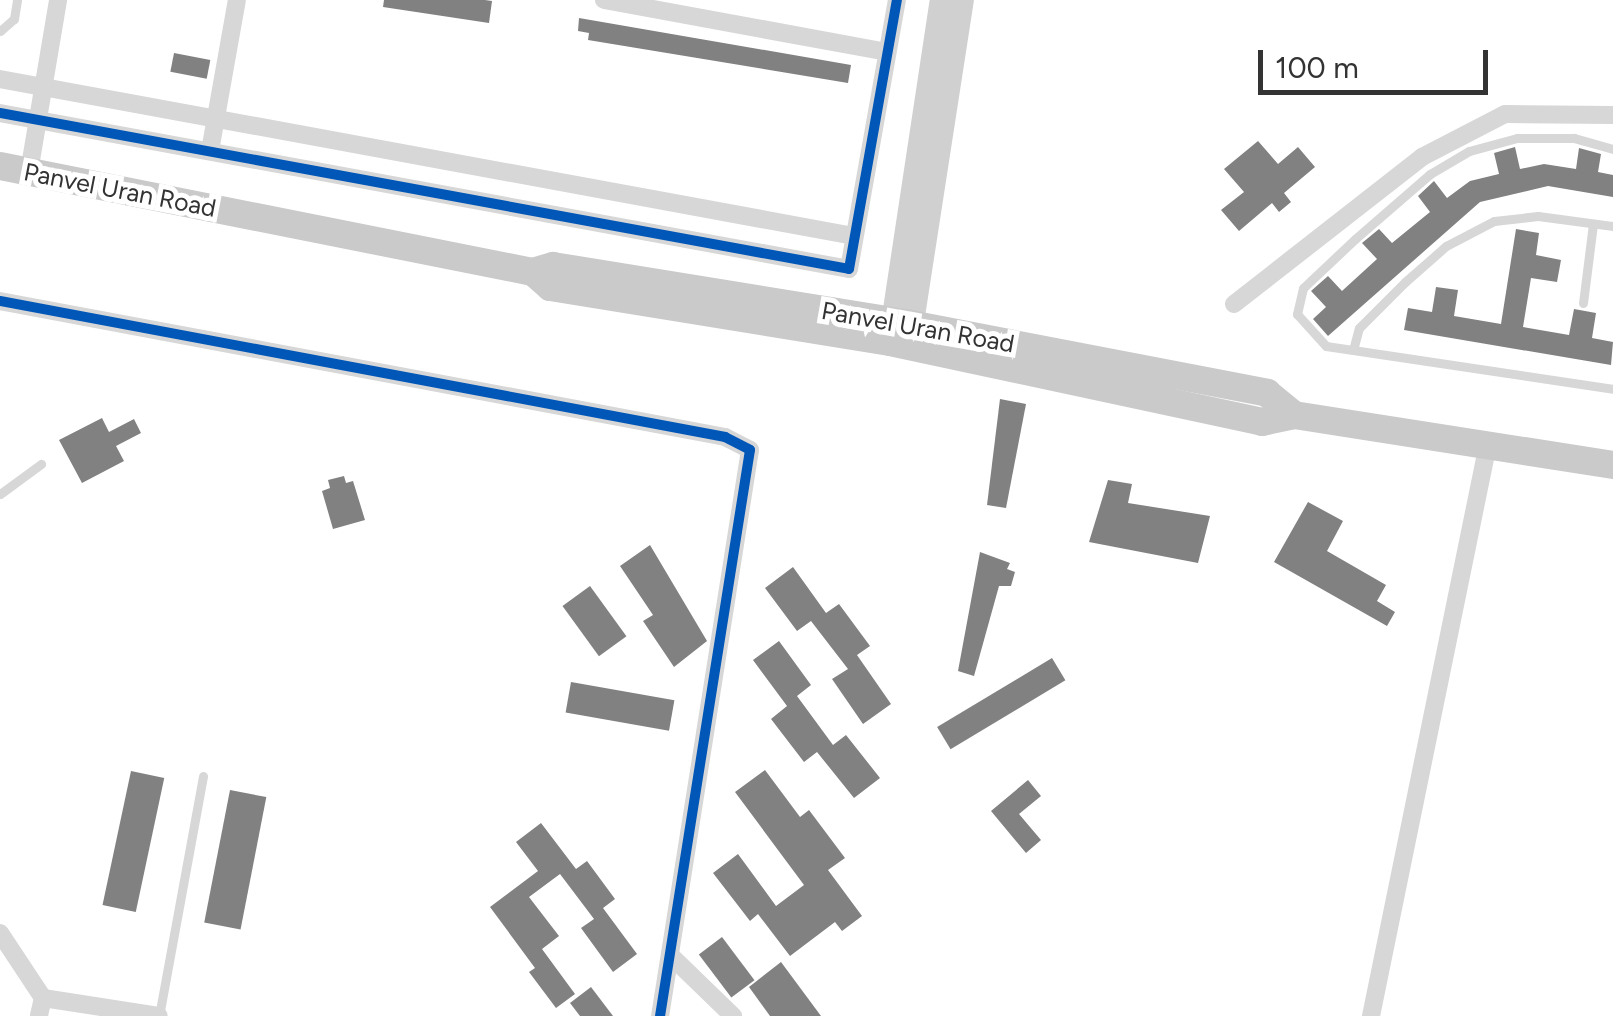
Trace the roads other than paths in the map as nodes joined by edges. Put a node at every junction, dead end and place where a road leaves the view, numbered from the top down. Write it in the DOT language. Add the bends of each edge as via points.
graph roads {
  1 [pos="17,0"];
  2 [pos="58,0"];
  3 [pos="237,0"];
  4 [pos="604,0"];
  5 [pos="897,0"];
  6 [pos="942,0"];
  7 [pos="961,0"];
  8 [pos="0,31"];
  9 [pos="946,33"];
  10 [pos="887,52"];
  11 [pos="0,78"];
  12 [pos="44,86"];
  13 [pos="0,113"];
  14 [pos="1613,115"];
  15 [pos="216,118"];
  16 [pos="38,120"];
  17 [pos="1613,149"];
  18 [pos="210,152"];
  19 [pos="0,166"];
  20 [pos="30,172"];
  21 [pos="1593,224"];
  22 [pos="1613,226"];
  23 [pos="854,236"];
  24 [pos="0,301"];
  25 [pos="1583,303"];
  26 [pos="1234,304"];
  27 [pos="900,333"];
  28 [pos="1352,350"];
  29 [pos="1613,390"];
  30 [pos="1488,444"];
  31 [pos="40,464"];
  32 [pos="1613,465"];
  33 [pos="0,494"];
  34 [pos="203,776"];
  35 [pos="0,933"];
  36 [pos="670,955"];
  37 [pos="41,1007"];
  38 [pos="159,1016"];
  39 [pos="660,1016"];
  40 [pos="733,1016"];
  41 [pos="1372,1016"];
  1 -- 8 [label="lane" via="14,18"];
  2 -- 12 [label="street"];
  3 -- 15 [label="street"];
  4 -- 10 [label="street"];
  5 -- 10 [label="street"];
  6 -- 9 [label="main road"];
  7 -- 9 [label="main road"];
  9 -- 27 [label="main road"];
  10 -- 23 [label="street"];
  11 -- 12 [label="street"];
  12 -- 15 [label="street"];
  12 -- 16 [label="street"];
  13 -- 16 [label="street"];
  14 -- 26 [label="street" via="1504,114 1422,158"];
  15 -- 18 [label="street"];
  15 -- 23 [label="street"];
  16 -- 18 [label="street"];
  16 -- 20 [label="street"];
  17 -- 28 [label="lane" via="1574,138 1517,138 1470,151 1430,174 1303,288 1298,314 1314,339"];
  18 -- 23 [label="street" via="849,270"];
  19 -- 20 [label="main road, Panvel Uran Road"];
  20 -- 27 [label="main road, Panvel Uran Road" via="533,272 550,287"];
  21 -- 22 [label="lane"];
  21 -- 25 [label="lane"];
  21 -- 28 [label="lane" via="1538,216 1494,221 1446,246 1359,328"];
  24 -- 36 [label="street" via="725,437 750,450"];
  27 -- 30 [label="main road, Panvel Uran Road" via="1262,422 1294,416"];
  28 -- 29 [label="lane"];
  30 -- 32 [label="main road, Panvel Uran Road"];
  30 -- 41 [label="street"];
  31 -- 33 [label="lane"];
  34 -- 38 [label="lane"];
  35 -- 37 [label="street"];
  36 -- 39 [label="street"];
  36 -- 40 [label="street"];
  37 -- 38 [label="street"];
}
